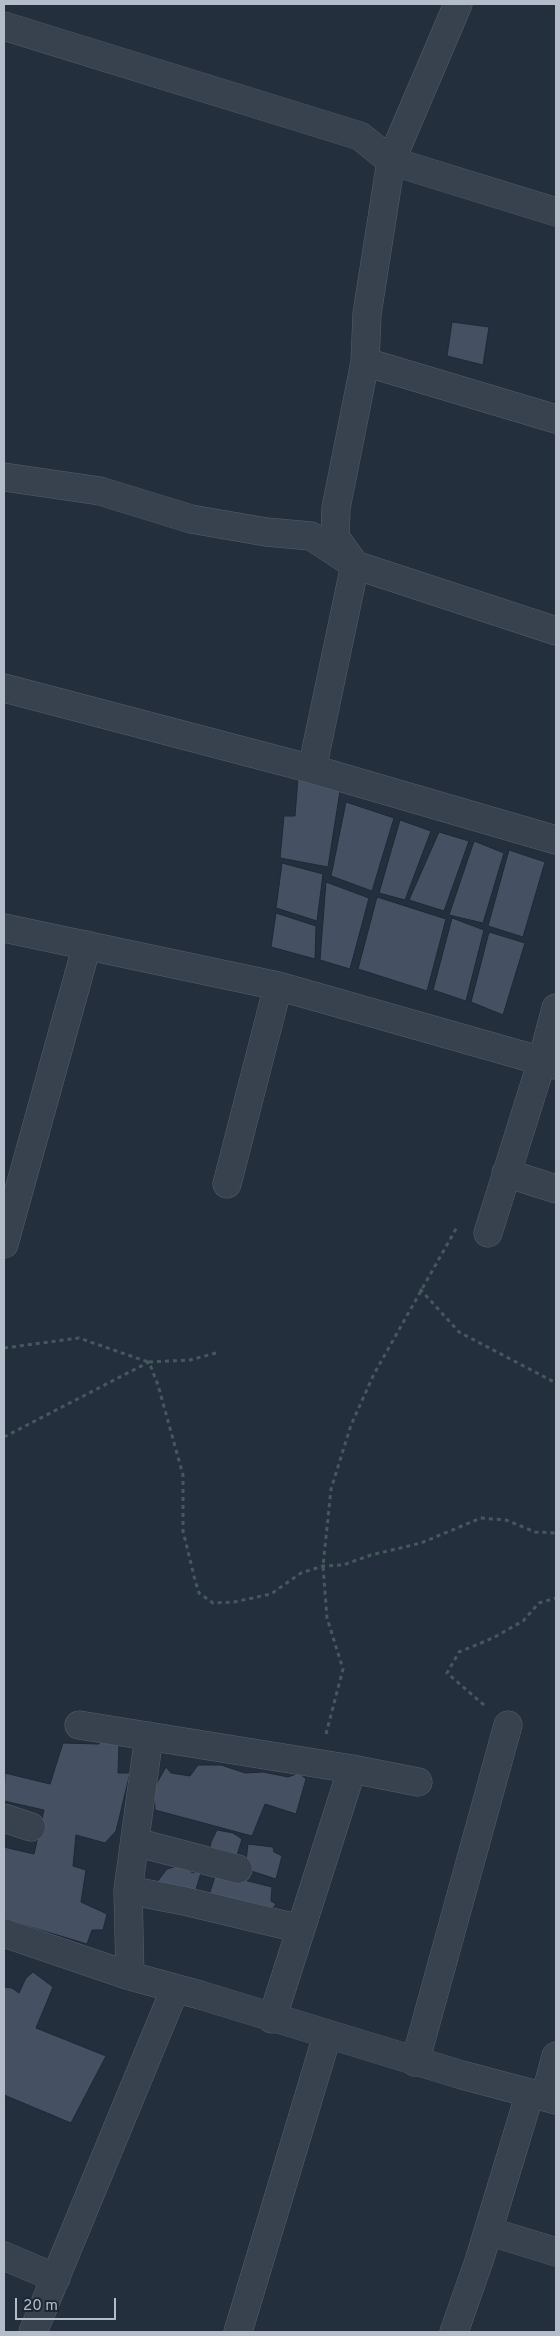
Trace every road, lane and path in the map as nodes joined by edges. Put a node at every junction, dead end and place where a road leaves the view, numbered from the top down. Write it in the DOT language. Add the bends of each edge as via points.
graph roads {
  1 [pos="458,4"];
  2 [pos="4,26"];
  3 [pos="391,161"];
  4 [pos="556,212"];
  5 [pos="366,362"];
  6 [pos="556,419"];
  7 [pos="4,477"];
  8 [pos="355,565"];
  9 [pos="556,631"];
  10 [pos="4,688"];
  11 [pos="312,769"];
  12 [pos="556,840"];
  13 [pos="4,928"];
  14 [pos="87,945"];
  15 [pos="278,986"];
  16 [pos="556,1008"];
  17 [pos="549,1063"];
  18 [pos="506,1173"];
  19 [pos="227,1184"];
  20 [pos="556,1189"];
  21 [pos="460,1222"];
  22 [pos="488,1233"];
  23 [pos="4,1244"];
  24 [pos="420,1290"];
  25 [pos="4,1348"];
  26 [pos="216,1353"];
  27 [pos="149,1362"];
  28 [pos="556,1383"];
  29 [pos="4,1438"];
  30 [pos="556,1533"];
  31 [pos="323,1566"];
  32 [pos="556,1598"];
  33 [pos="79,1724"];
  34 [pos="508,1725"];
  35 [pos="148,1736"];
  36 [pos="318,1763"];
  37 [pos="352,1769"];
  38 [pos="418,1782"];
  39 [pos="4,1818"];
  40 [pos="32,1827"];
  41 [pos="135,1842"];
  42 [pos="238,1869"];
  43 [pos="128,1890"];
  44 [pos="301,1929"];
  45 [pos="4,1933"];
  46 [pos="130,1976"];
  47 [pos="175,1989"];
  48 [pos="272,2019"];
  49 [pos="327,2036"];
  50 [pos="556,2056"];
  51 [pos="415,2062"];
  52 [pos="544,2097"];
  53 [pos="488,2231"];
  54 [pos="556,2252"];
  55 [pos="4,2256"];
  56 [pos="56,2278"];
  57 [pos="33,2332"];
  58 [pos="238,2332"];
  59 [pos="454,2332"];
  1 -- 3 [label="street"];
  2 -- 3 [label="street" via="360,136"];
  3 -- 4 [label="street"];
  3 -- 5 [label="street" via="367,314"];
  5 -- 6 [label="street"];
  5 -- 8 [label="street" via="336,508 335,537"];
  7 -- 8 [label="street" via="100,491 191,519 311,536"];
  8 -- 9 [label="street"];
  8 -- 11 [label="street"];
  10 -- 11 [label="street"];
  11 -- 12 [label="street"];
  13 -- 14 [label="street"];
  14 -- 15 [label="street"];
  14 -- 23 [label="street"];
  15 -- 17 [label="street"];
  15 -- 19 [label="street"];
  16 -- 17 [label="street"];
  17 -- 18 [label="street"];
  18 -- 20 [label="street"];
  18 -- 22 [label="street"];
  21 -- 24 [label="path"];
  24 -- 28 [label="path" via="459,1332"];
  24 -- 31 [label="path" via="374,1374 351,1425 331,1489"];
  25 -- 27 [label="path" via="78,1338"];
  26 -- 27 [label="path" via="190,1360"];
  27 -- 29 [label="path"];
  27 -- 31 [label="path" via="183,1475 184,1531 199,1593 213,1603 271,1594 301,1573"];
  30 -- 31 [label="path" via="535,1532 506,1520 480,1518 422,1543 343,1565"];
  31 -- 36 [label="path" via="327,1618 342,1669"];
  32 -- 34 [label="path" via="539,1604 523,1621 493,1638 459,1652 446,1673"];
  33 -- 35 [label="street"];
  34 -- 51 [label="street"];
  35 -- 36 [label="street"];
  35 -- 41 [label="street"];
  36 -- 37 [label="street"];
  37 -- 38 [label="street"];
  37 -- 44 [label="street"];
  39 -- 40 [label="street"];
  41 -- 42 [label="street"];
  41 -- 43 [label="street"];
  43 -- 44 [label="street"];
  43 -- 46 [label="street"];
  44 -- 48 [label="street"];
  45 -- 46 [label="street"];
  46 -- 47 [label="street"];
  47 -- 48 [label="street"];
  47 -- 56 [label="street"];
  48 -- 49 [label="street"];
  49 -- 51 [label="street"];
  49 -- 58 [label="street"];
  50 -- 52 [label="street"];
  51 -- 52 [label="street"];
  52 -- 53 [label="street"];
  53 -- 54 [label="street"];
  53 -- 59 [label="street"];
  55 -- 56 [label="street"];
  56 -- 57 [label="street"];
}
